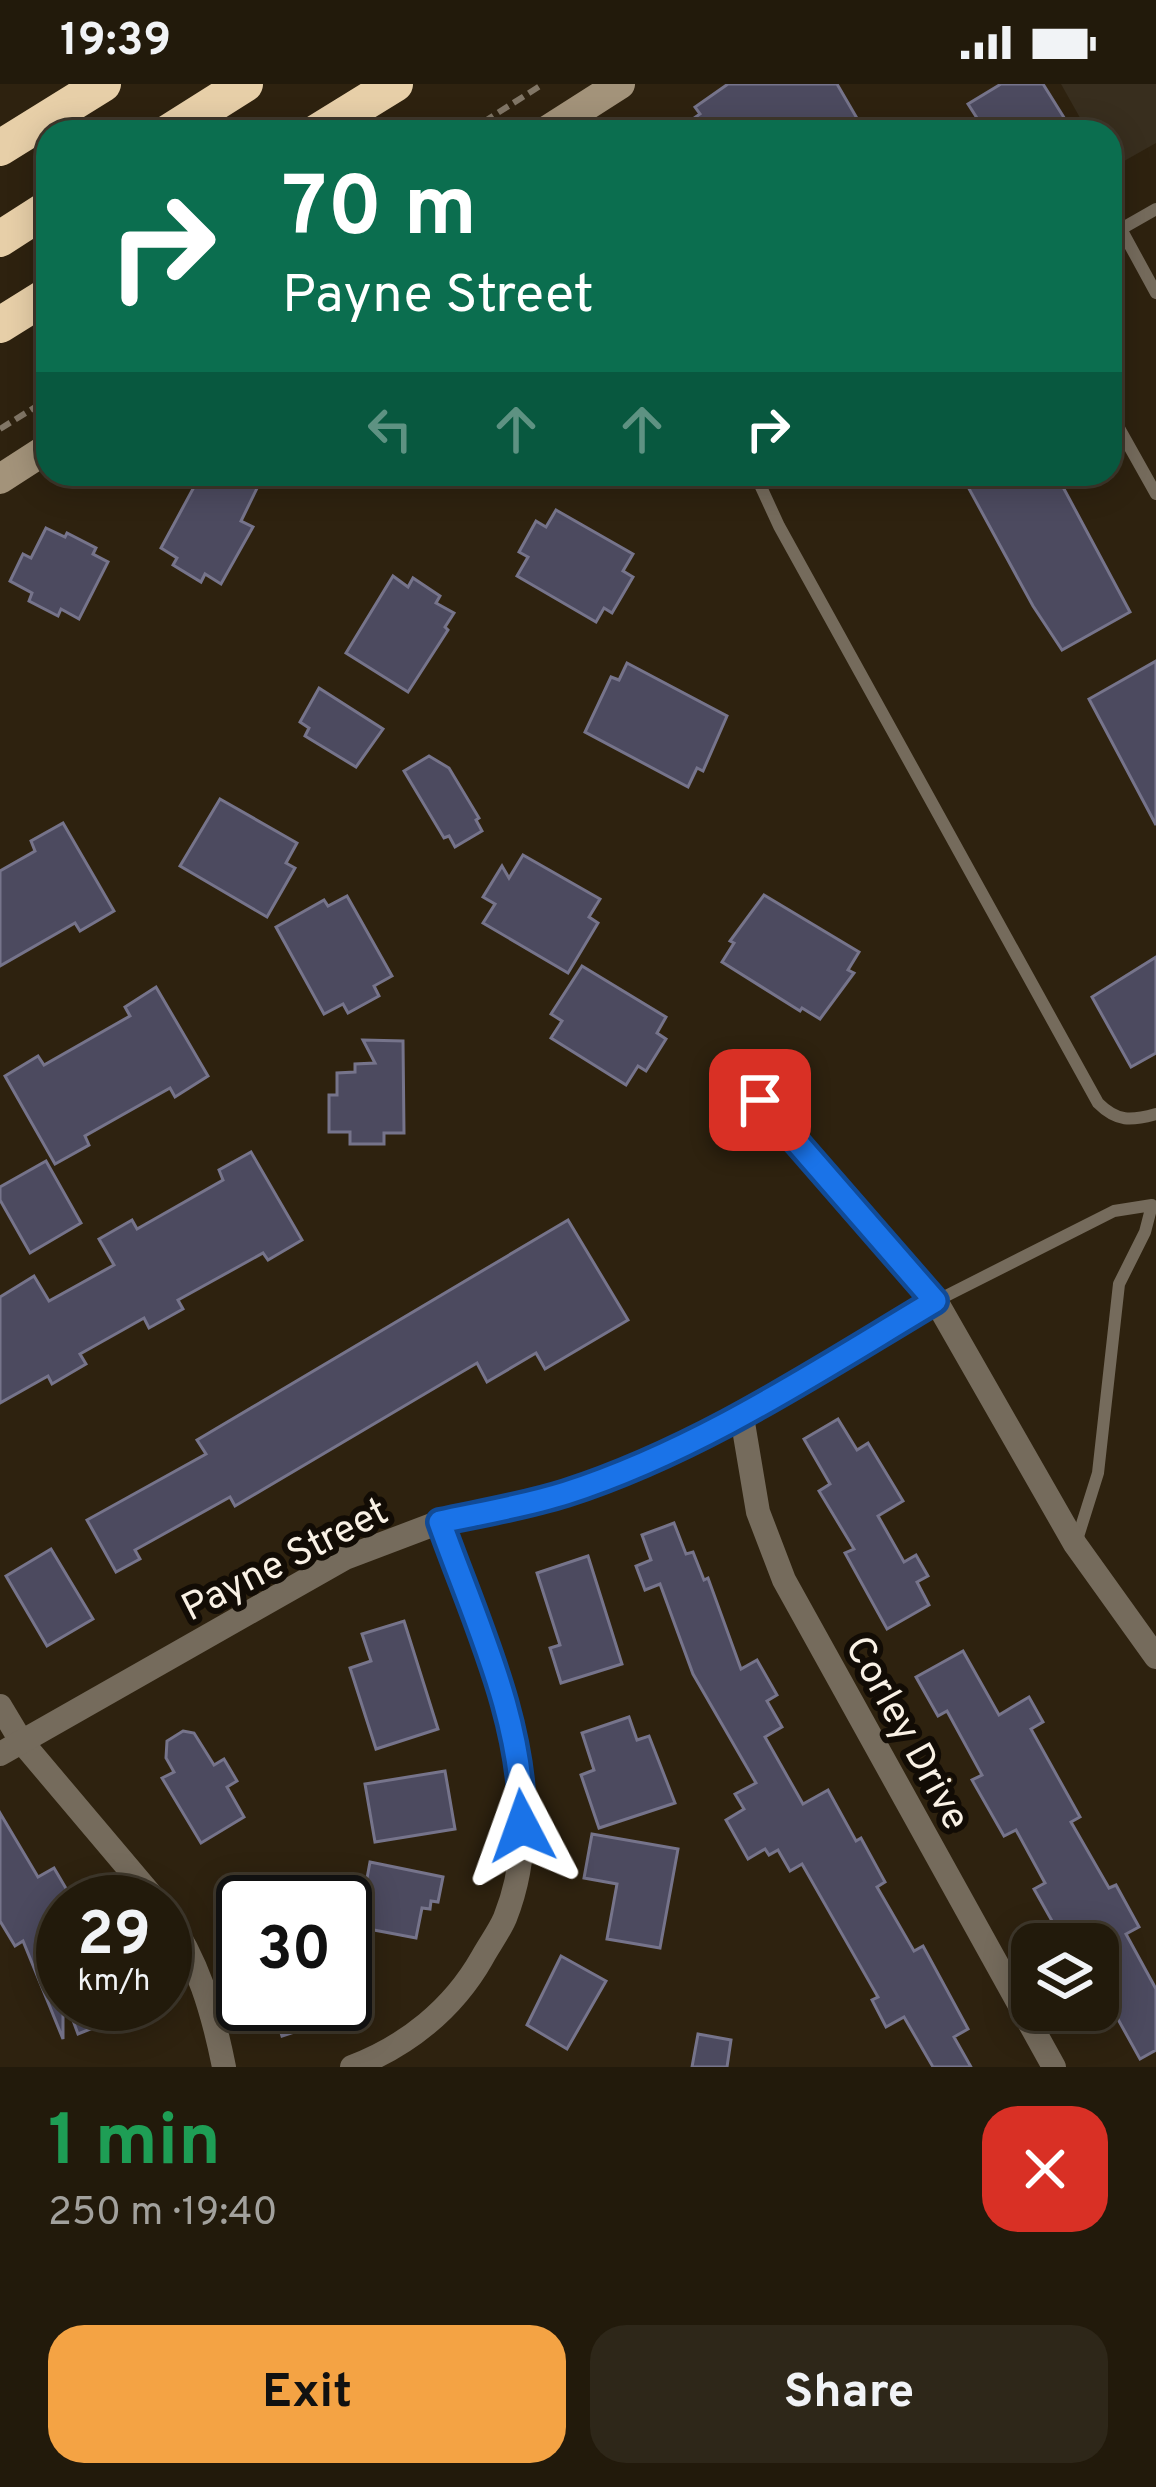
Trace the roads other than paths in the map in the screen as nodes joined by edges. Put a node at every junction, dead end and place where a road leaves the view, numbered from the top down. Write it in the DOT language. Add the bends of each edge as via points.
graph roads {
  1 [pos="103,84"];
  2 [pos="245,84"];
  3 [pos="395,84"];
  4 [pos="620,84"];
  5 [pos="45,120"];
  6 [pos="188,120"];
  7 [pos="336,120"];
  8 [pos="564,120"];
  9 [pos="36,126"];
  10 [pos="0,148"];
  11 [pos="1156,209"];
  12 [pos="36,216"];
  13 [pos="1122,228"];
  14 [pos="0,239"];
  15 [pos="1122,242"];
  16 [pos="1156,293"];
  17 [pos="36,303"];
  18 [pos="0,325"];
  19 [pos="1122,433"];
  20 [pos="36,456"];
  21 [pos="0,479"];
  22 [pos="761,486"];
  23 [pos="1156,494"];
  24 [pos="760,1100"];
  25 [pos="1156,1114"];
  26 [pos="1155,1204"];
  27 [pos="935,1301"];
  28 [pos="742,1417"];
  29 [pos="440,1522"];
  30 [pos="1075,1544"];
  31 [pos="1156,1657"];
  32 [pos="0,1706"];
  33 [pos="10,1748"];
  34 [pos="131,1875"];
  35 [pos="192,1963"];
  36 [pos="224,2067"];
  37 [pos="352,2067"];
  38 [pos="1054,2067"];
  1 -- 5 [label="highway"];
  2 -- 6 [label="highway"];
  3 -- 7 [label="highway"];
  4 -- 8 [label="street"];
  9 -- 10 [label="highway"];
  11 -- 13 [label="lane"];
  12 -- 14 [label="highway"];
  15 -- 16 [label="lane"];
  17 -- 18 [label="highway"];
  19 -- 23 [label="lane"];
  20 -- 21 [label="street"];
  22 -- 25 [label="lane" via="1098,1103 1120,1119"];
  24 -- 27 [label="street"];
  26 -- 27 [label="lane" via="1114,1210"];
  26 -- 30 [label="lane" via="1119,1284 1097,1473"];
  27 -- 28 [label="street, Payne Street"];
  27 -- 30 [label="street"];
  28 -- 29 [label="street, Payne Street" via="564,1493"];
  28 -- 38 [label="street, Corley Drive" via="758,1512 784,1580"];
  29 -- 33 [label="street, Payne Street" via="345,1558"];
  29 -- 37 [label="street" via="506,1712 523,1792 520,1858 504,1919 471,1977 431,2023"];
  30 -- 31 [label="street"];
  32 -- 33 [label="street"];
  33 -- 34 [label="street"];
  35 -- 36 [label="street"];
}
